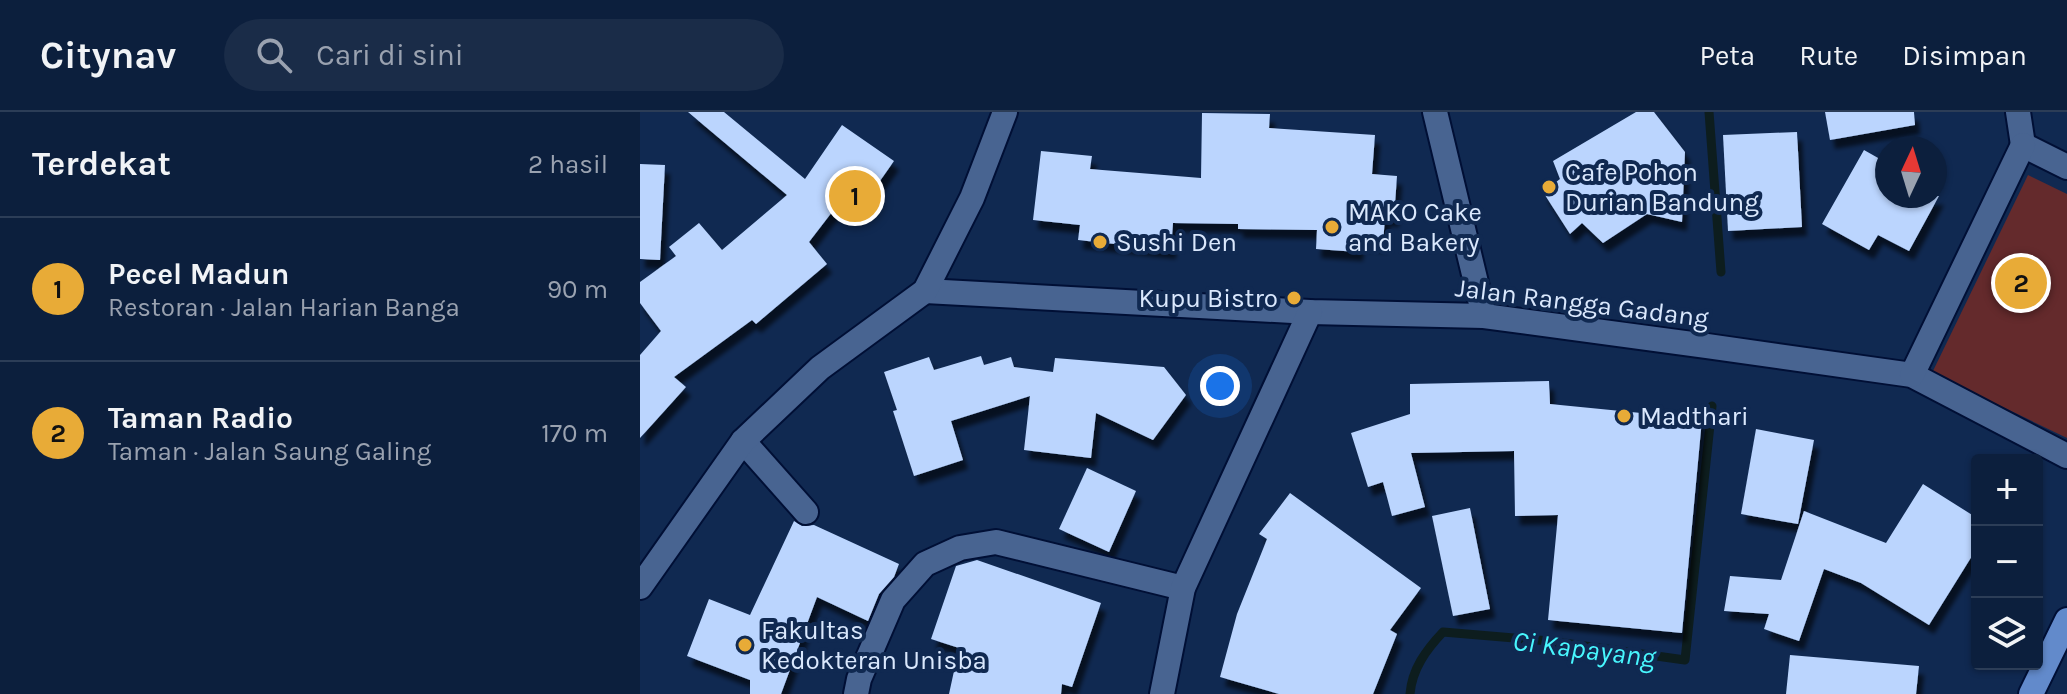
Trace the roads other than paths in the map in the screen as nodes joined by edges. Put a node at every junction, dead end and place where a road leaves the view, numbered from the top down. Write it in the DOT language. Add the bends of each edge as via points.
graph roads {
  1 [pos="1005,112"];
  2 [pos="1435,112"];
  3 [pos="2018,112"];
  4 [pos="2023,145"];
  5 [pos="2067,167"];
  6 [pos="925,291"];
  7 [pos="1310,312"];
  8 [pos="1484,316"];
  9 [pos="1912,375"];
  10 [pos="743,441"];
  11 [pos="2067,456"];
  12 [pos="806,512"];
  13 [pos="649,560"];
  14 [pos="640,587"];
  15 [pos="1183,588"];
  16 [pos="2067,620"];
  17 [pos="856,694"];
  18 [pos="1162,694"];
  19 [pos="2031,694"];
  1 -- 6 [label="street" via="972,198"];
  2 -- 8 [label="street"];
  3 -- 4 [label="street"];
  4 -- 5 [label="street"];
  4 -- 9 [label="street"];
  6 -- 7 [label="street, Jalan Rangga Gadang"];
  6 -- 10 [label="street" via="820,368"];
  7 -- 8 [label="street, Jalan Rangga Gadang"];
  7 -- 15 [label="street"];
  8 -- 9 [label="street, Jalan Rangga Gadang"];
  9 -- 11 [label="street, Jalan Rangga Gadang"];
  10 -- 12 [label="street"];
  10 -- 13 [label="street"];
  13 -- 14 [label="street"];
  15 -- 17 [label="street" via="996,542 960,548 925,564 893,600"];
  15 -- 18 [label="street"];
  16 -- 19 [label="main road"];
}
